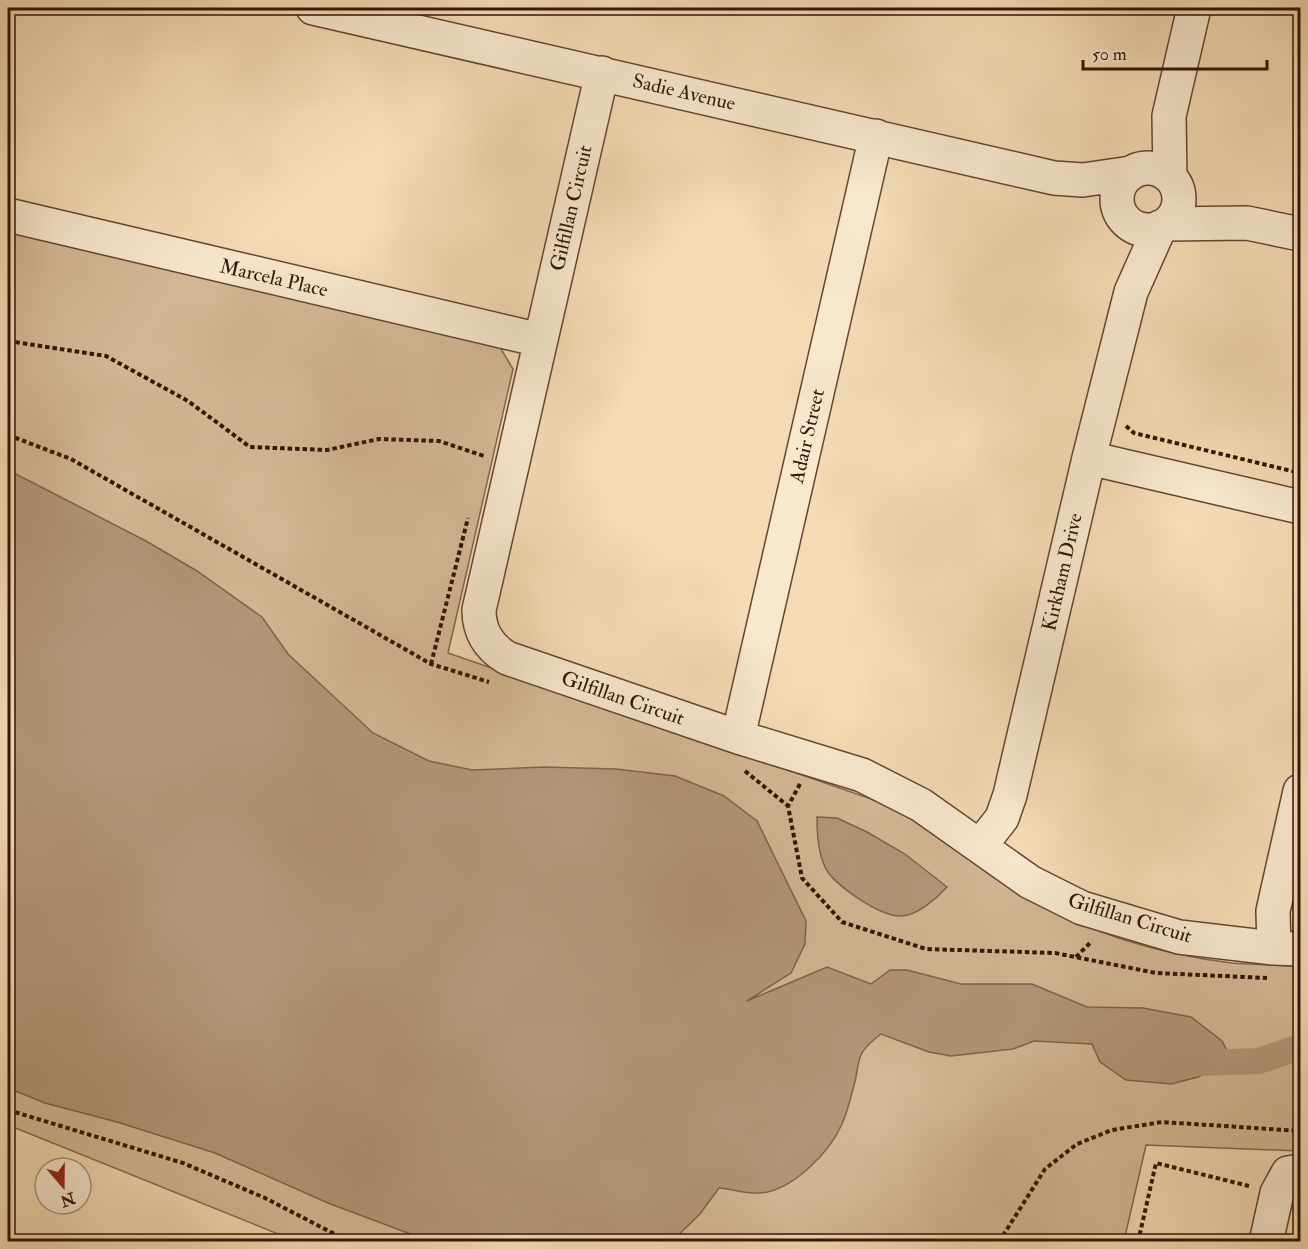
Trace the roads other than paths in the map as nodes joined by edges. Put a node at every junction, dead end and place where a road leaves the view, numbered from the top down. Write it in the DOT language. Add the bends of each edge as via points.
graph roads {
  1 [pos="1194,8"];
  2 [pos="324,9"];
  3 [pos="602,74"];
  4 [pos="876,136"];
  5 [pos="1154,176"];
  6 [pos="1054,178"];
  7 [pos="8,215"];
  8 [pos="1123,216"];
  9 [pos="1247,223"];
  10 [pos="1163,225"];
  11 [pos="1300,234"];
  12 [pos="1131,292"];
  13 [pos="540,340"];
  14 [pos="1089,458"];
  15 [pos="1300,507"];
  16 [pos="738,753"];
  17 [pos="1300,791"];
  18 [pos="980,846"];
  19 [pos="1284,959"];
  20 [pos="1300,1171"];
  21 [pos="1266,1242"];
  1 -- 5 [label="street"];
  2 -- 3 [label="street, Sadie Avenue"];
  3 -- 4 [label="street, Sadie Avenue"];
  3 -- 13 [label="street, Gilfillan Circuit"];
  4 -- 6 [label="street, Sadie Avenue"];
  4 -- 16 [label="street, Adair Street"];
  5 -- 6 [label="street, Sadie Avenue"];
  5 -- 8 [label="street, Kirkham Drive" via="1125,177 1118,190"];
  5 -- 9 [label="street"];
  5 -- 10 [label="street, Kirkham Drive" via="1179,197 1177,209"];
  6 -- 8 [label="street, Sadie Avenue"];
  7 -- 13 [label="street, Marcela Place"];
  8 -- 10 [label="street, Sadie Avenue" via="1132,225 1146,229"];
  8 -- 12 [label="street, Kirkham Drive"];
  9 -- 10 [label="street"];
  9 -- 11 [label="street"];
  10 -- 12 [label="street, Kirkham Drive"];
  12 -- 14 [label="street, Kirkham Drive"];
  13 -- 16 [label="street, Gilfillan Circuit" via="479,609 485,637 493,650 507,658"];
  14 -- 15 [label="street"];
  14 -- 18 [label="street, Kirkham Drive" via="1010,795 1002,818"];
  16 -- 18 [label="street, Gilfillan Circuit" via="813,760 861,775 921,805"];
  17 -- 19 [label="street" via="1273,911"];
  18 -- 19 [label="street, Gilfillan Circuit" via="1030,882 1082,908 1179,937"];
  20 -- 21 [label="street" via="1288,1173 1277,1193"];
}
